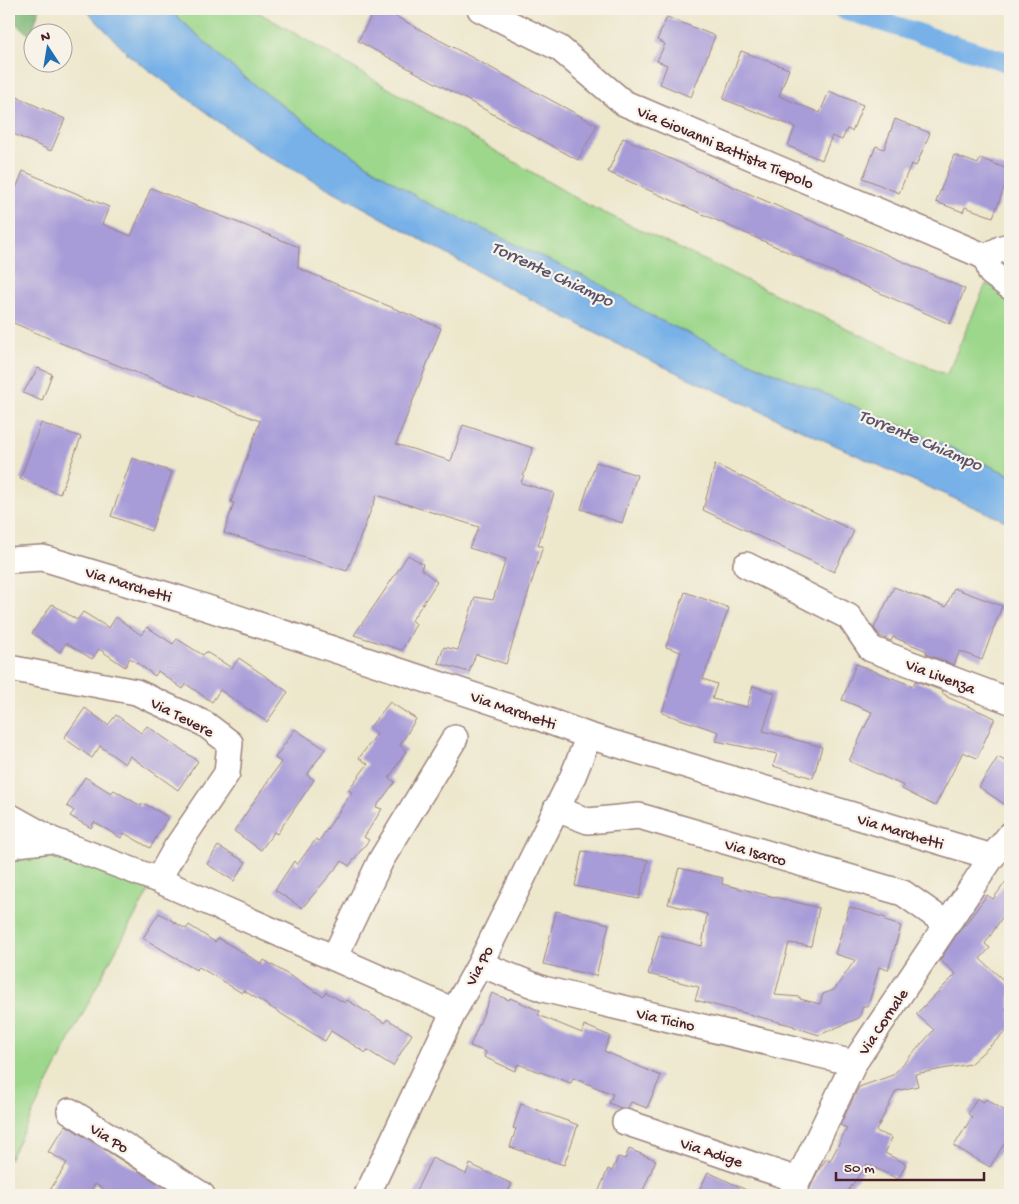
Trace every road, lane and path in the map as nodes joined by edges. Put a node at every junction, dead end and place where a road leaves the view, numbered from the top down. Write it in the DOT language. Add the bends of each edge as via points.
graph roads {
  1 [pos="480,9"];
  2 [pos="1010,246"];
  3 [pos="986,257"];
  4 [pos="1010,288"];
  5 [pos="9,560"];
  6 [pos="746,565"];
  7 [pos="9,668"];
  8 [pos="1010,701"];
  9 [pos="589,736"];
  10 [pos="455,738"];
  11 [pos="556,809"];
  12 [pos="9,816"];
  13 [pos="1010,835"];
  14 [pos="52,840"];
  15 [pos="9,848"];
  16 [pos="992,857"];
  17 [pos="158,880"];
  18 [pos="947,924"];
  19 [pos="334,958"];
  20 [pos="480,964"];
  21 [pos="454,1011"];
  22 [pos="854,1063"];
  23 [pos="70,1111"];
  24 [pos="625,1122"];
  25 [pos="794,1188"];
  26 [pos="202,1195"];
  27 [pos="367,1195"];
  1 -- 3 [label="street, Via Giovanni Battista Tiepolo" via="559,48 624,103"];
  2 -- 3 [label="street"];
  3 -- 4 [label="street" via="992,273"];
  5 -- 9 [label="street, Via Marchetti" via="43,558 180,599"];
  6 -- 8 [label="street, Via Livenza" via="849,617 871,648"];
  7 -- 17 [label="street, Via Tevere" via="136,692 205,724 230,743 227,773"];
  9 -- 11 [label="street, Via Po"];
  9 -- 16 [label="street, Via Marchetti"];
  10 -- 19 [label="street" via="381,860"];
  11 -- 18 [label="street, Via Isarco" via="588,821 639,816 903,893"];
  11 -- 20 [label="street, Via Po"];
  12 -- 14 [label="street"];
  13 -- 16 [label="street"];
  14 -- 15 [label="street"];
  14 -- 17 [label="street"];
  16 -- 18 [label="street, Via Cornale"];
  17 -- 19 [label="street"];
  18 -- 22 [label="street, Via Cornale"];
  19 -- 21 [label="street"];
  20 -- 21 [label="street, Via Po"];
  20 -- 22 [label="street, Via Ticino" via="543,989"];
  21 -- 27 [label="street, Via Po"];
  22 -- 25 [label="street, Via Cornale"];
  23 -- 26 [label="street, Via Po"];
  24 -- 25 [label="street, Via Adige"];
}
